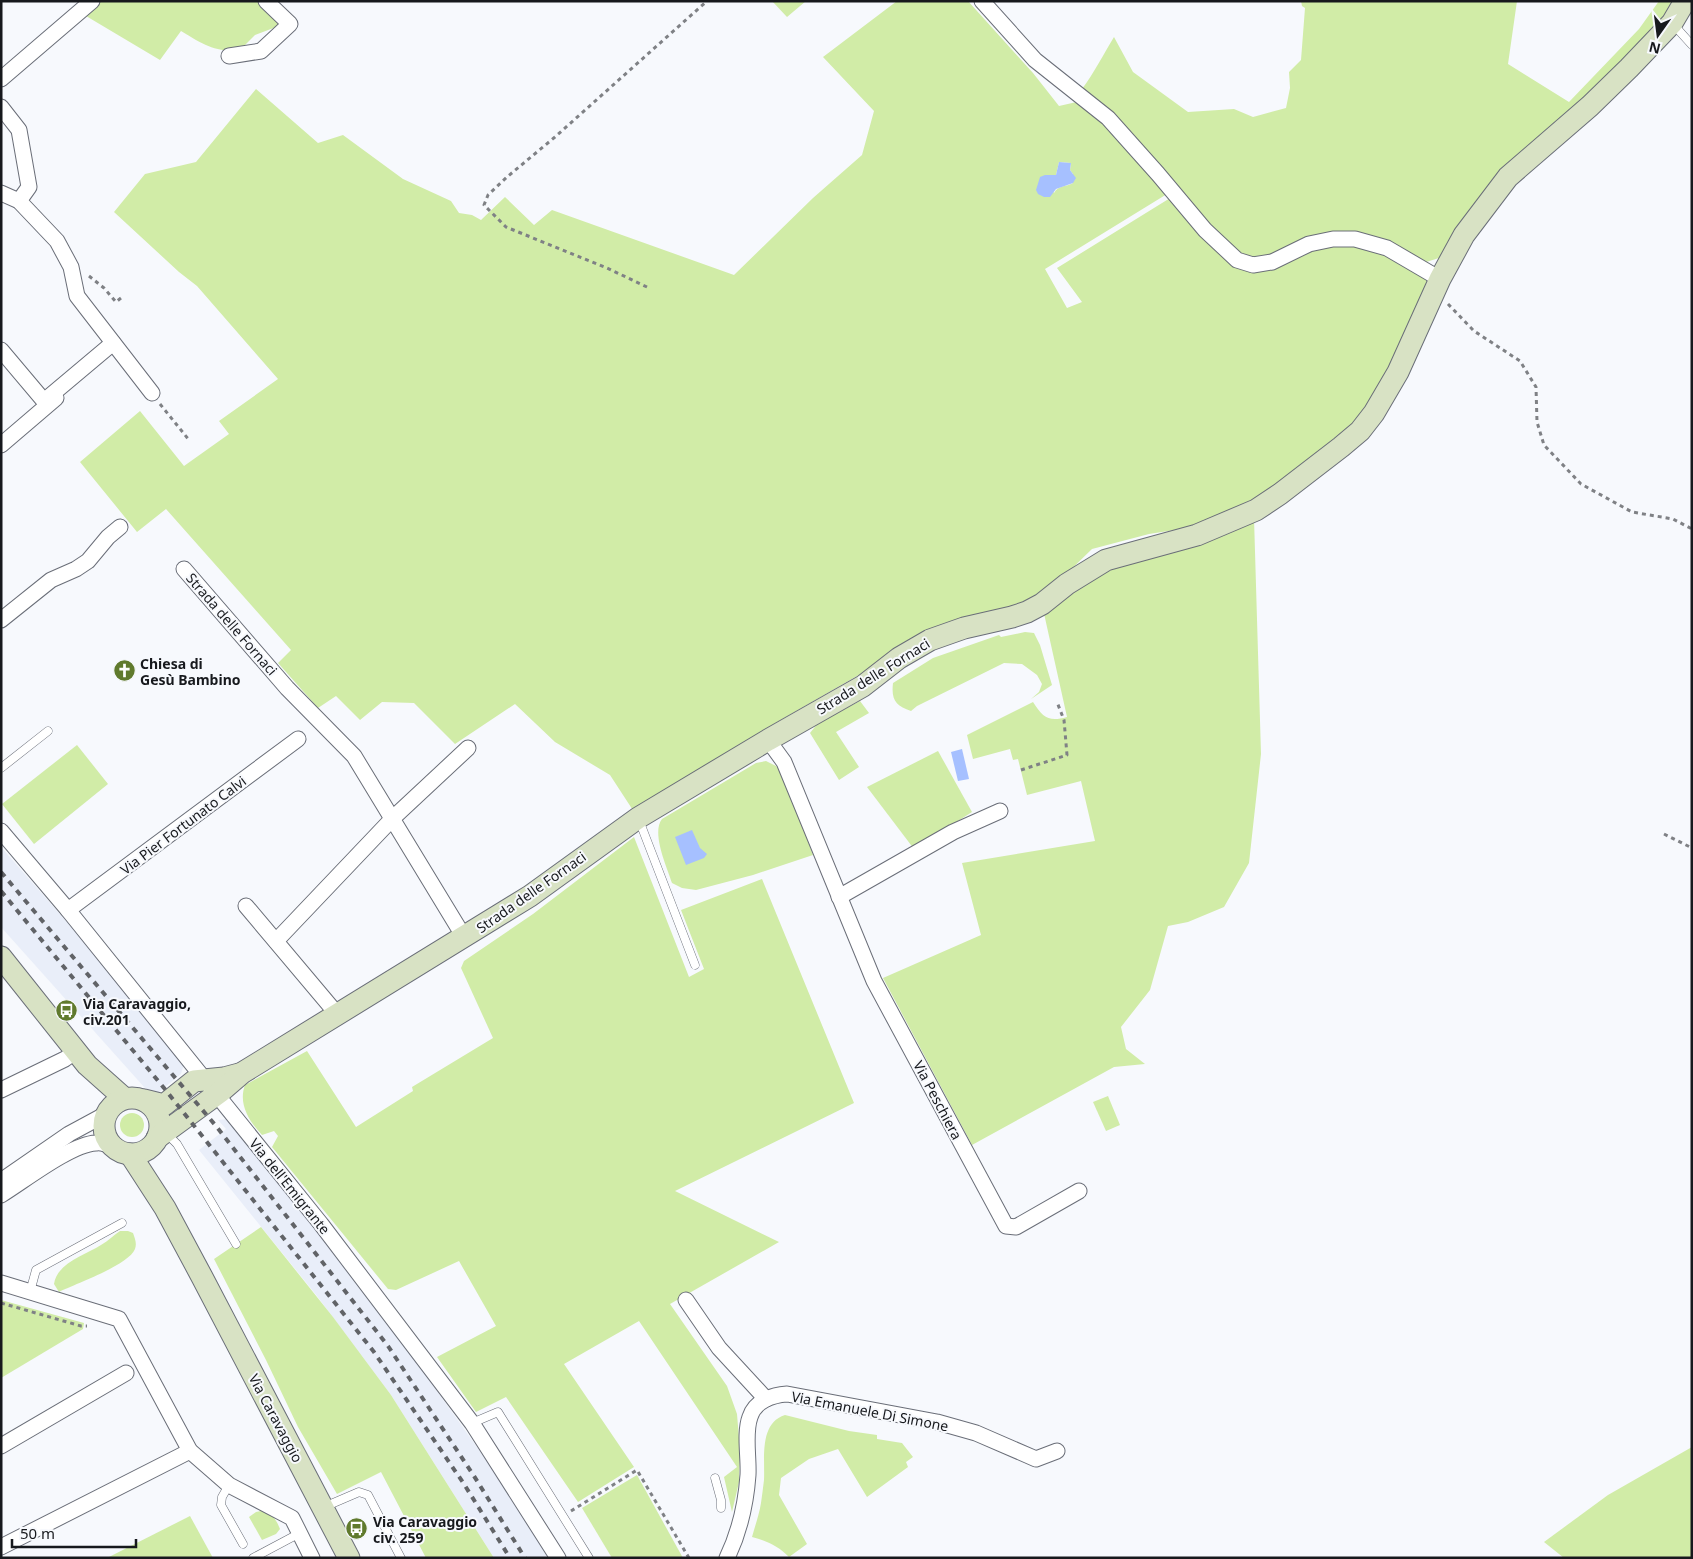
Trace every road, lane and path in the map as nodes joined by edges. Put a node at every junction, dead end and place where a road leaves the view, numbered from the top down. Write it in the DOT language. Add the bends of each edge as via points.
graph roads {
  1 [pos="92,1"];
  2 [pos="266,1"];
  3 [pos="707,1"];
  4 [pos="982,1"];
  5 [pos="1686,1"];
  6 [pos="1672,23"];
  7 [pos="1692,45"];
  8 [pos="229,56"];
  9 [pos="1,79"];
  10 [pos="1,107"];
  11 [pos="1,193"];
  12 [pos="19,201"];
  13 [pos="86,274"];
  14 [pos="1438,283"];
  15 [pos="647,286"];
  16 [pos="121,298"];
  17 [pos="115,345"];
  18 [pos="1,350"];
  19 [pos="152,393"];
  20 [pos="44,401"];
  21 [pos="1,437"];
  22 [pos="189,440"];
  23 [pos="1,445"];
  24 [pos="120,527"];
  25 [pos="1692,529"];
  26 [pos="184,569"];
  27 [pos="1,620"];
  28 [pos="1057,702"];
  29 [pos="48,731"];
  30 [pos="298,739"];
  31 [pos="768,740"];
  32 [pos="468,748"];
  33 [pos="1,768"];
  34 [pos="1021,770"];
  35 [pos="1000,812"];
  36 [pos="393,818"];
  37 [pos="638,818"];
  38 [pos="1,831"];
  39 [pos="1664,834"];
  40 [pos="1692,848"];
  41 [pos="839,897"];
  42 [pos="246,906"];
  43 [pos="68,910"];
  44 [pos="464,937"];
  45 [pos="276,941"];
  46 [pos="1,957"];
  47 [pos="695,965"];
  48 [pos="337,1014"];
  49 [pos="82,1058"];
  50 [pos="210,1087"];
  51 [pos="1,1090"];
  52 [pos="120,1106"];
  53 [pos="159,1139"];
  54 [pos="122,1151"];
  55 [pos="1,1181"];
  56 [pos="1079,1191"];
  57 [pos="1,1195"];
  58 [pos="122,1223"];
  59 [pos="236,1244"];
  60 [pos="202,1277"];
  61 [pos="1,1283"];
  62 [pos="30,1292"];
  63 [pos="686,1300"];
  64 [pos="1,1303"];
  65 [pos="90,1325"];
  66 [pos="126,1373"];
  67 [pos="766,1399"];
  68 [pos="472,1424"];
  69 [pos="1,1446"];
  70 [pos="190,1451"];
  71 [pos="1057,1451"];
  72 [pos="715,1478"];
  73 [pos="229,1485"];
  74 [pos="578,1507"];
  75 [pos="323,1508"];
  76 [pos="721,1508"];
  77 [pos="300,1533"];
  78 [pos="243,1544"];
  79 [pos="1,1547"];
  80 [pos="253,1558"];
  81 [pos="312,1558"];
  82 [pos="349,1558"];
  83 [pos="401,1558"];
  84 [pos="558,1558"];
  85 [pos="589,1558"];
  86 [pos="689,1558"];
  87 [pos="727,1558"];
  1 -- 9 [label="street"];
  2 -- 8 [label="street" via="290,24 261,52"];
  3 -- 15 [label="path" via="507,177 488,195 484,205 506,228"];
  4 -- 14 [label="street" via="1035,60 1108,118 1205,230 1237,260 1253,265 1272,262 1309,244 1355,238 1387,248"];
  5 -- 6 [label="street, Strada delle Fornaci"];
  6 -- 7 [label="lane"];
  6 -- 14 [label="street, Strada delle Fornaci" via="1590,106 1508,177 1464,235"];
  10 -- 12 [label="street" via="19,130 29,187"];
  11 -- 12 [label="street"];
  12 -- 17 [label="street" via="57,241 71,267 77,296"];
  13 -- 16 [label="path" via="116,302"];
  14 -- 25 [label="path" via="1454,312 1474,331 1520,361 1536,386 1537,422 1544,446 1581,484 1632,512 1673,519"];
  14 -- 31 [label="street, Strada delle Fornaci" via="1398,372 1360,431 1256,510 1198,535 1106,560 1027,612 930,640 898,658 865,684"];
  17 -- 19 [label="street"];
  17 -- 20 [label="street"];
  17 -- 23 [label="street"];
  18 -- 20 [label="street"];
  19 -- 22 [label="path"];
  20 -- 21 [label="lane"];
  24 -- 27 [label="street" via="88,561 51,580"];
  26 -- 36 [label="street, Strada delle Fornaci" via="287,688 354,756"];
  28 -- 34 [label="path" via="1064,720 1067,755"];
  29 -- 33 [label="lane"];
  30 -- 43 [label="street, Via Pier Fortunato Calvi"];
  31 -- 37 [label="street, Strada delle Fornaci"];
  31 -- 41 [label="street, Via Peschiera" via="784,762"];
  32 -- 36 [label="street"];
  35 -- 41 [label="street" via="953,832"];
  36 -- 44 [label="street, Strada delle Fornaci"];
  36 -- 45 [label="street"];
  37 -- 44 [label="street, Strada delle Fornaci" via="530,896"];
  37 -- 47 [label="lane"];
  38 -- 43 [label="street, Via dell'Emigrante"];
  39 -- 40 [label="path"];
  41 -- 56 [label="street, Via Peschiera" via="874,981 1006,1226 1016,1227"];
  42 -- 45 [label="street"];
  43 -- 50 [label="street, Via dell'Emigrante"];
  44 -- 48 [label="street, Strada delle Fornaci"];
  45 -- 48 [label="street"];
  46 -- 49 [label="street"];
  48 -- 50 [label="street, Strada delle Fornaci" via="242,1073"];
  49 -- 51 [label="street" via="65,1059"];
  49 -- 52 [label="street"];
  50 -- 52 [label="street, Strada delle Fornaci" via="194,1081 164,1104"];
  50 -- 53 [label="street, Strada delle Fornaci"];
  50 -- 68 [label="street, Via dell'Emigrante" via="321,1224"];
  52 -- 53 [label="street" via="152,1106 158,1114"];
  52 -- 54 [label="street" via="104,1120 104,1132 106,1138"];
  52 -- 55 [label="street" via="69,1134"];
  53 -- 54 [label="street" via="146,1150"];
  53 -- 59 [label="lane" via="177,1144"];
  53 -- 60 [label="street, Via Caravaggio" via="158,1176 168,1207"];
  54 -- 57 [label="street" via="100,1143 76,1148"];
  54 -- 60 [label="street, Via Caravaggio" via="164,1208"];
  58 -- 62 [label="lane" via="36,1270"];
  60 -- 75 [label="street, Via Caravaggio"];
  61 -- 62 [label="street"];
  62 -- 70 [label="street" via="119,1318"];
  63 -- 67 [label="street" via="719,1348"];
  64 -- 65 [label="path" via="83,1326"];
  66 -- 69 [label="street"];
  67 -- 71 [label="street, Via Emanuele Di Simone" via="787,1394 937,1422 1036,1459"];
  67 -- 87 [label="street" via="749,1417 748,1476 742,1517"];
  68 -- 84 [label="street, Via dell'Emigrante"];
  68 -- 85 [label="lane" via="498,1412"];
  70 -- 73 [label="street"];
  70 -- 79 [label="street"];
  72 -- 76 [label="lane"];
  73 -- 77 [label="street" via="292,1518"];
  73 -- 78 [label="lane" via="221,1505"];
  74 -- 86 [label="path" via="637,1470"];
  75 -- 82 [label="street, Via Caravaggio"];
  75 -- 83 [label="lane" via="359,1492 368,1495"];
  77 -- 80 [label="lane"];
  77 -- 81 [label="street"];
}
